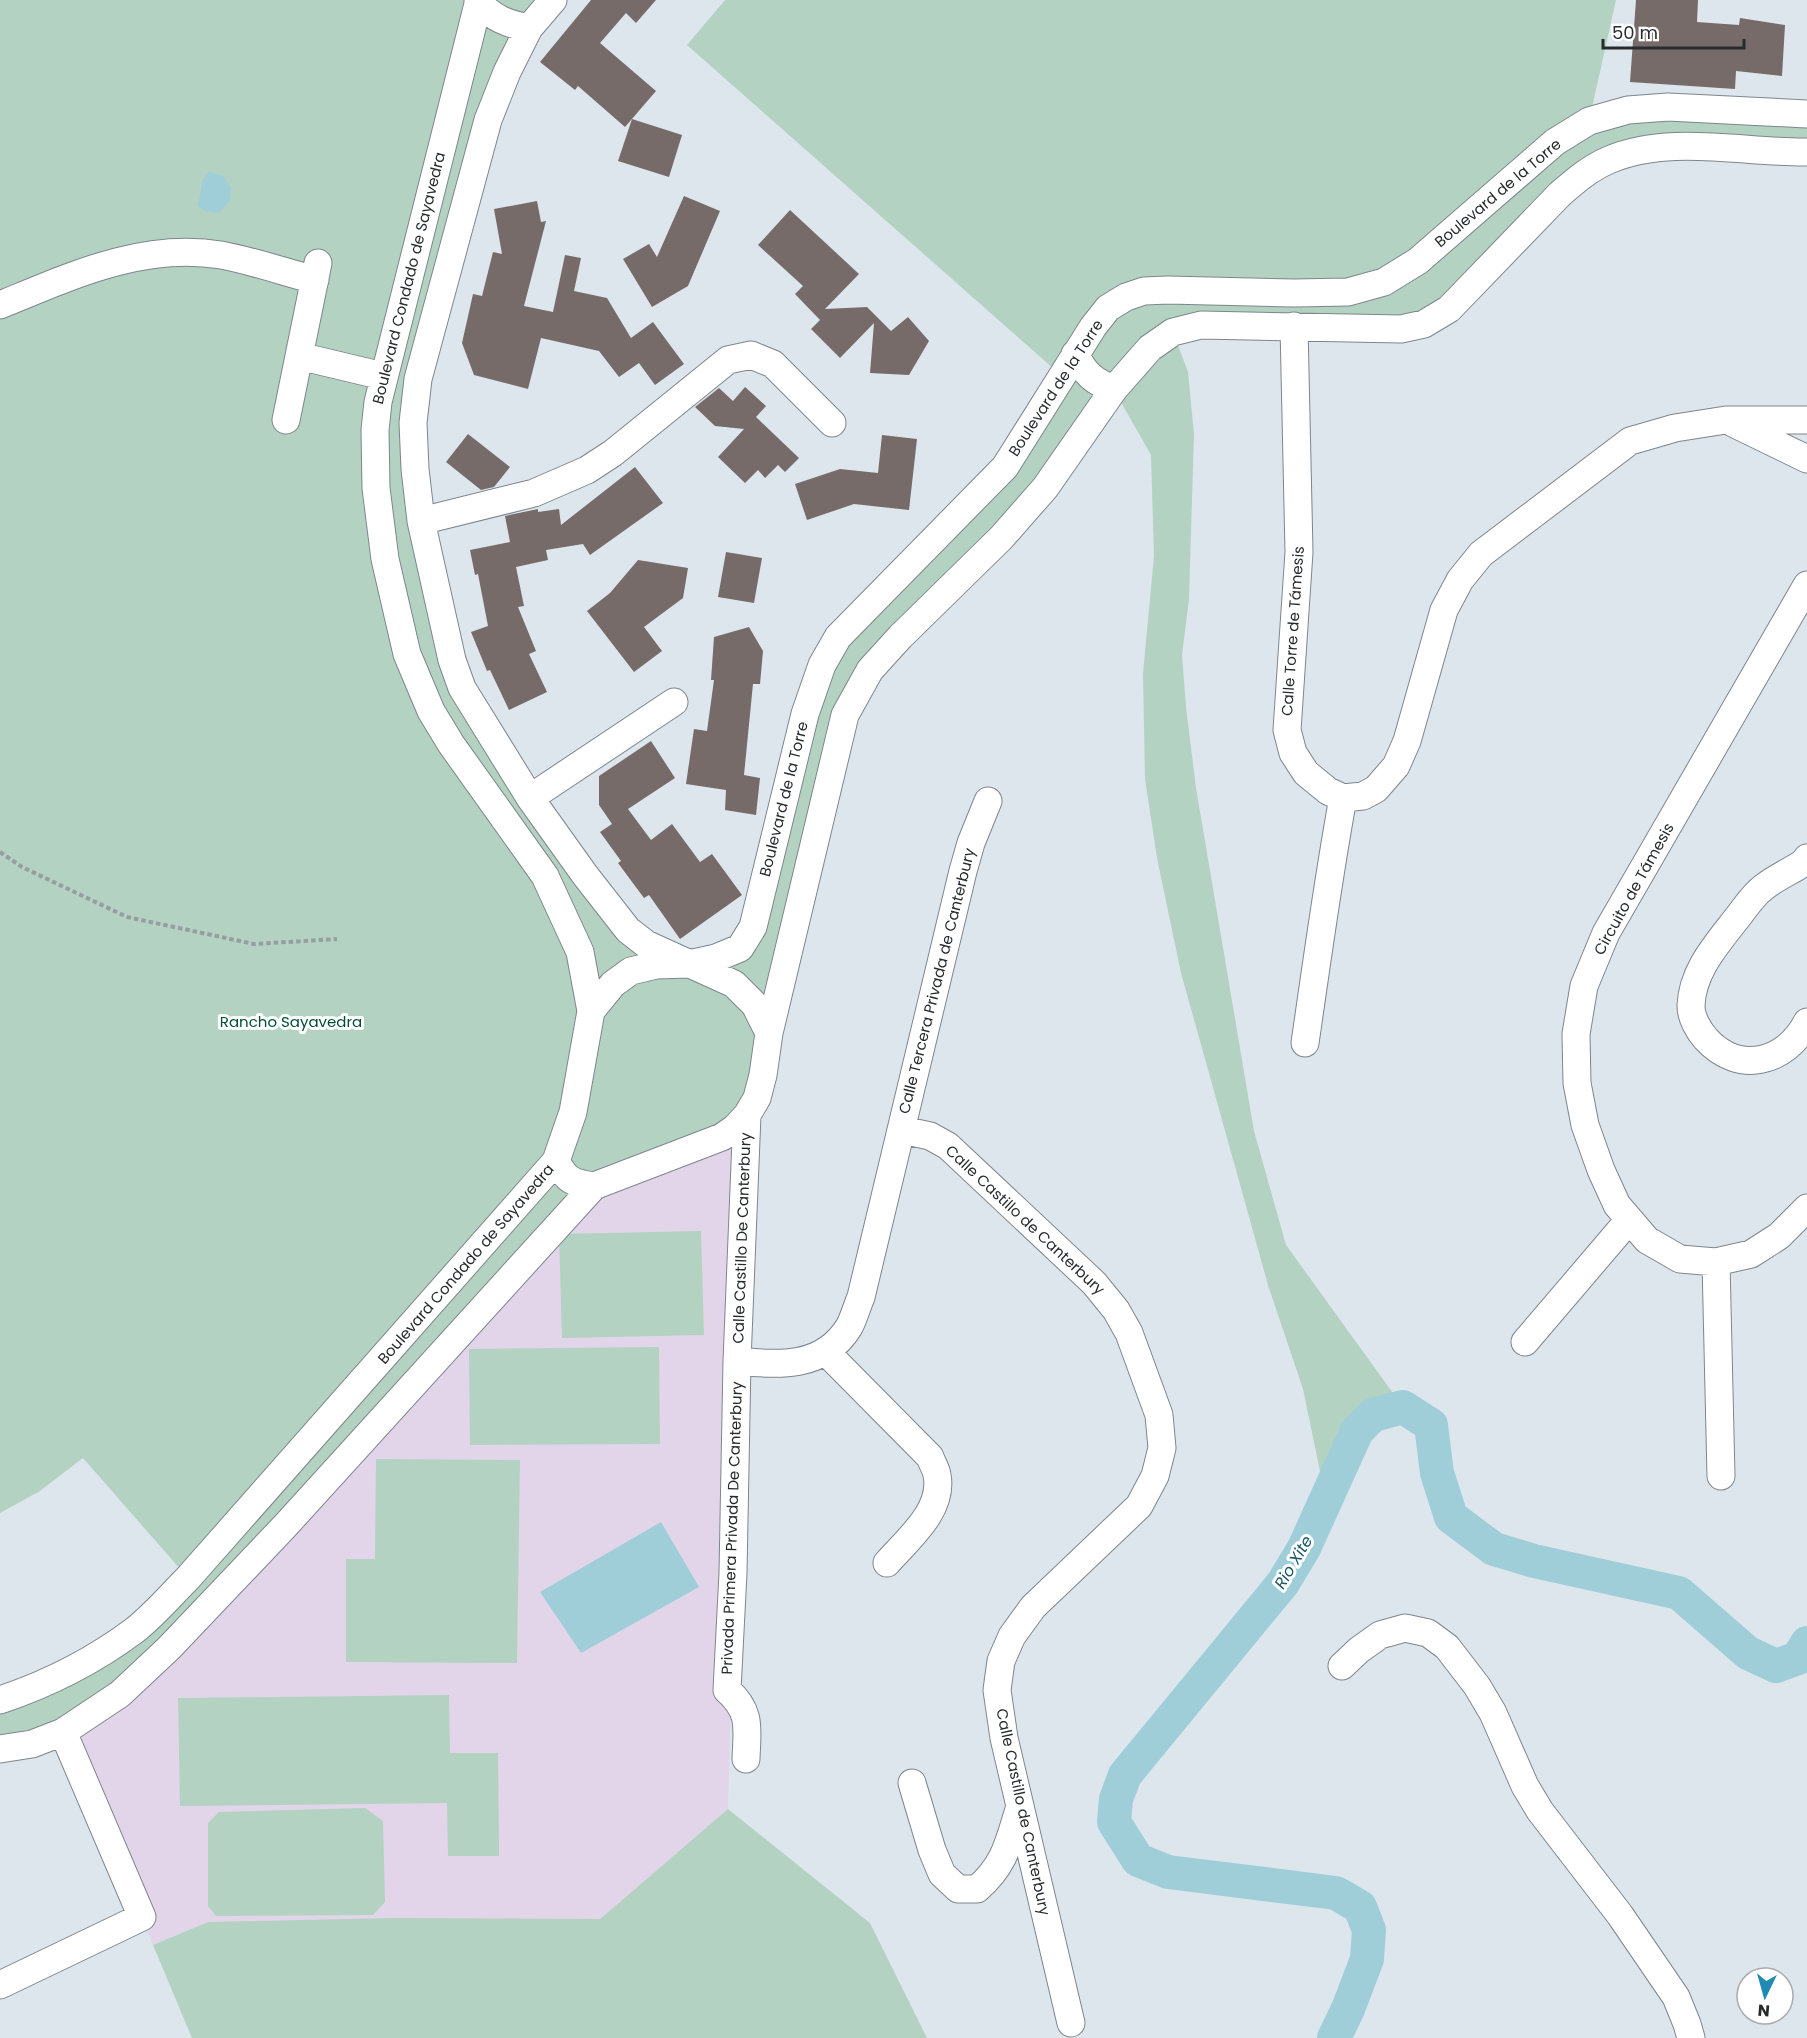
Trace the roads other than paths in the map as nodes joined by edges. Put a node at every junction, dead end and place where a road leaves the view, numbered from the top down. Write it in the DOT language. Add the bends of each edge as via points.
graph roads {
  1 [pos="553,0"];
  2 [pos="479,1"];
  3 [pos="529,28"];
  4 [pos="1807,114"];
  5 [pos="1807,152"];
  6 [pos="0,305"];
  7 [pos="1294,326"];
  8 [pos="1076,354"];
  9 [pos="299,356"];
  10 [pos="383,376"];
  11 [pos="1114,389"];
  12 [pos="286,420"];
  13 [pos="1726,420"];
  14 [pos="1807,420"];
  15 [pos="832,423"];
  16 [pos="1807,459"];
  17 [pos="421,521"];
  18 [pos="1807,585"];
  19 [pos="674,702"];
  20 [pos="530,798"];
  21 [pos="1343,798"];
  22 [pos="988,801"];
  23 [pos="1807,858"];
  24 [pos="689,964"];
  25 [pos="591,1011"];
  26 [pos="1807,1023"];
  27 [pos="769,1033"];
  28 [pos="1305,1043"];
  29 [pos="747,1115"];
  30 [pos="902,1130"];
  31 [pos="556,1161"];
  32 [pos="594,1186"];
  33 [pos="1807,1208"];
  34 [pos="1629,1220"];
  35 [pos="1716,1262"];
  36 [pos="1525,1342"];
  37 [pos="826,1352"];
  38 [pos="737,1361"];
  39 [pos="1721,1476"];
  40 [pos="887,1563"];
  41 [pos="1342,1666"];
  42 [pos="0,1700"];
  43 [pos="63,1732"];
  44 [pos="0,1749"];
  45 [pos="746,1759"];
  46 [pos="912,1783"];
  47 [pos="1020,1806"];
  48 [pos="0,1985"];
  49 [pos="1071,2023"];
  50 [pos="1691,2038"];
  1 -- 3 [label="street"];
  2 -- 3 [label="street" via="490,15 507,24"];
  2 -- 10 [label="street, Boulevard Condado de Sayavedra"];
  3 -- 17 [label="street" via="488,120 418,379 413,423"];
  4 -- 8 [label="street, Boulevard de la Torre" via="1668,108 1628,110 1588,121 1555,142 1418,261 1384,282 1348,292 1144,291 1108,308"];
  5 -- 7 [label="street" via="1684,147 1644,150 1609,159 1579,177 1449,309 1424,324 1401,329"];
  6 -- 9 [label="street" via="134,256 187,252 317,271"];
  7 -- 11 [label="street" via="1201,325 1173,332 1150,348"];
  7 -- 21 [label="street, Calle Torre de Támesis" via="1299,552 1287,730 1293,753 1306,773"];
  8 -- 11 [label="street" via="1091,378"];
  8 -- 24 [label="street, Boulevard de la Torre" via="1005,467 838,637 822,665 805,714 753,927 740,948"];
  9 -- 10 [label="street"];
  9 -- 12 [label="street"];
  10 -- 25 [label="street, Boulevard Condado de Sayavedra" via="376,421 376,488 385,559 407,654 441,728 545,876 580,952"];
  11 -- 27 [label="street" via="1045,488 870,669 845,715"];
  13 -- 14 [label="street"];
  13 -- 16 [label="street"];
  13 -- 21 [label="street" via="1675,428 1630,441 1481,554 1460,580 1444,610 1407,741 1396,766 1376,789 1363,796"];
  15 -- 17 [label="street" via="773,364 751,355 728,360 587,470 534,493"];
  17 -- 20 [label="street" via="452,660 462,688"];
  18 -- 34 [label="street, Circuito de Támesis" via="1606,933 1584,986 1576,1034 1577,1083 1585,1125 1617,1205"];
  19 -- 20 [label="street"];
  20 -- 24 [label="street" via="628,930 646,944"];
  21 -- 28 [label="street"];
  22 -- 30 [label="street, Calle Tercera Privada de Canterbury" via="963,871"];
  23 -- 26 [label="street" via="1764,886 1708,955 1696,979 1691,1008 1699,1030 1715,1049 1735,1059 1759,1061 1781,1053 1800,1036"];
  24 -- 25 [label="street, Boulevard de la Torre" via="631,971 613,984"];
  24 -- 27 [label="street" via="734,984 755,1005"];
  25 -- 31 [label="street, Boulevard Condado de Sayavedra" via="573,1112"];
  27 -- 29 [label="street" via="758,1098"];
  29 -- 32 [label="street" via="722,1137"];
  29 -- 38 [label="street, Calle Castillo De Canterbury"];
  30 -- 37 [label="street, Calle Castillo de Canterbury" via="861,1297 848,1328"];
  30 -- 47 [label="street, Calle Castillo de Canterbury" via="930,1136 948,1146 1094,1283 1129,1333 1160,1415 1162,1448 1155,1476 1139,1506 1033,1607 1001,1660 997,1690"];
  31 -- 32 [label="street" via="563,1175 577,1184"];
  31 -- 42 [label="street, Boulevard Condado de Sayavedra" via="188,1578 136,1629 91,1660"];
  32 -- 43 [label="street" via="169,1648 120,1694"];
  33 -- 35 [label="street, Circuito de Támesis" via="1779,1236 1751,1254"];
  34 -- 35 [label="street, Circuito de Támesis" via="1647,1240 1680,1259"];
  34 -- 36 [label="street"];
  35 -- 39 [label="street"];
  37 -- 38 [label="street, Calle Castillo de Canterbury" via="778,1364"];
  37 -- 40 [label="street" via="930,1457 938,1474 931,1512"];
  38 -- 45 [label="street, Privada Primera Privada De Canterbury" via="728,1690 746,1713"];
  41 -- 50 [label="street" via="1380,1635 1406,1628 1428,1633 1447,1647 1493,1713 1540,1811 1620,1915 1676,1997"];
  43 -- 44 [label="street" via="32,1744"];
  43 -- 48 [label="street" via="142,1917"];
  46 -- 47 [label="street" via="942,1874 958,1889 977,1889 992,1876 1005,1853"];
  47 -- 49 [label="street, Calle Castillo de Canterbury"];
}
